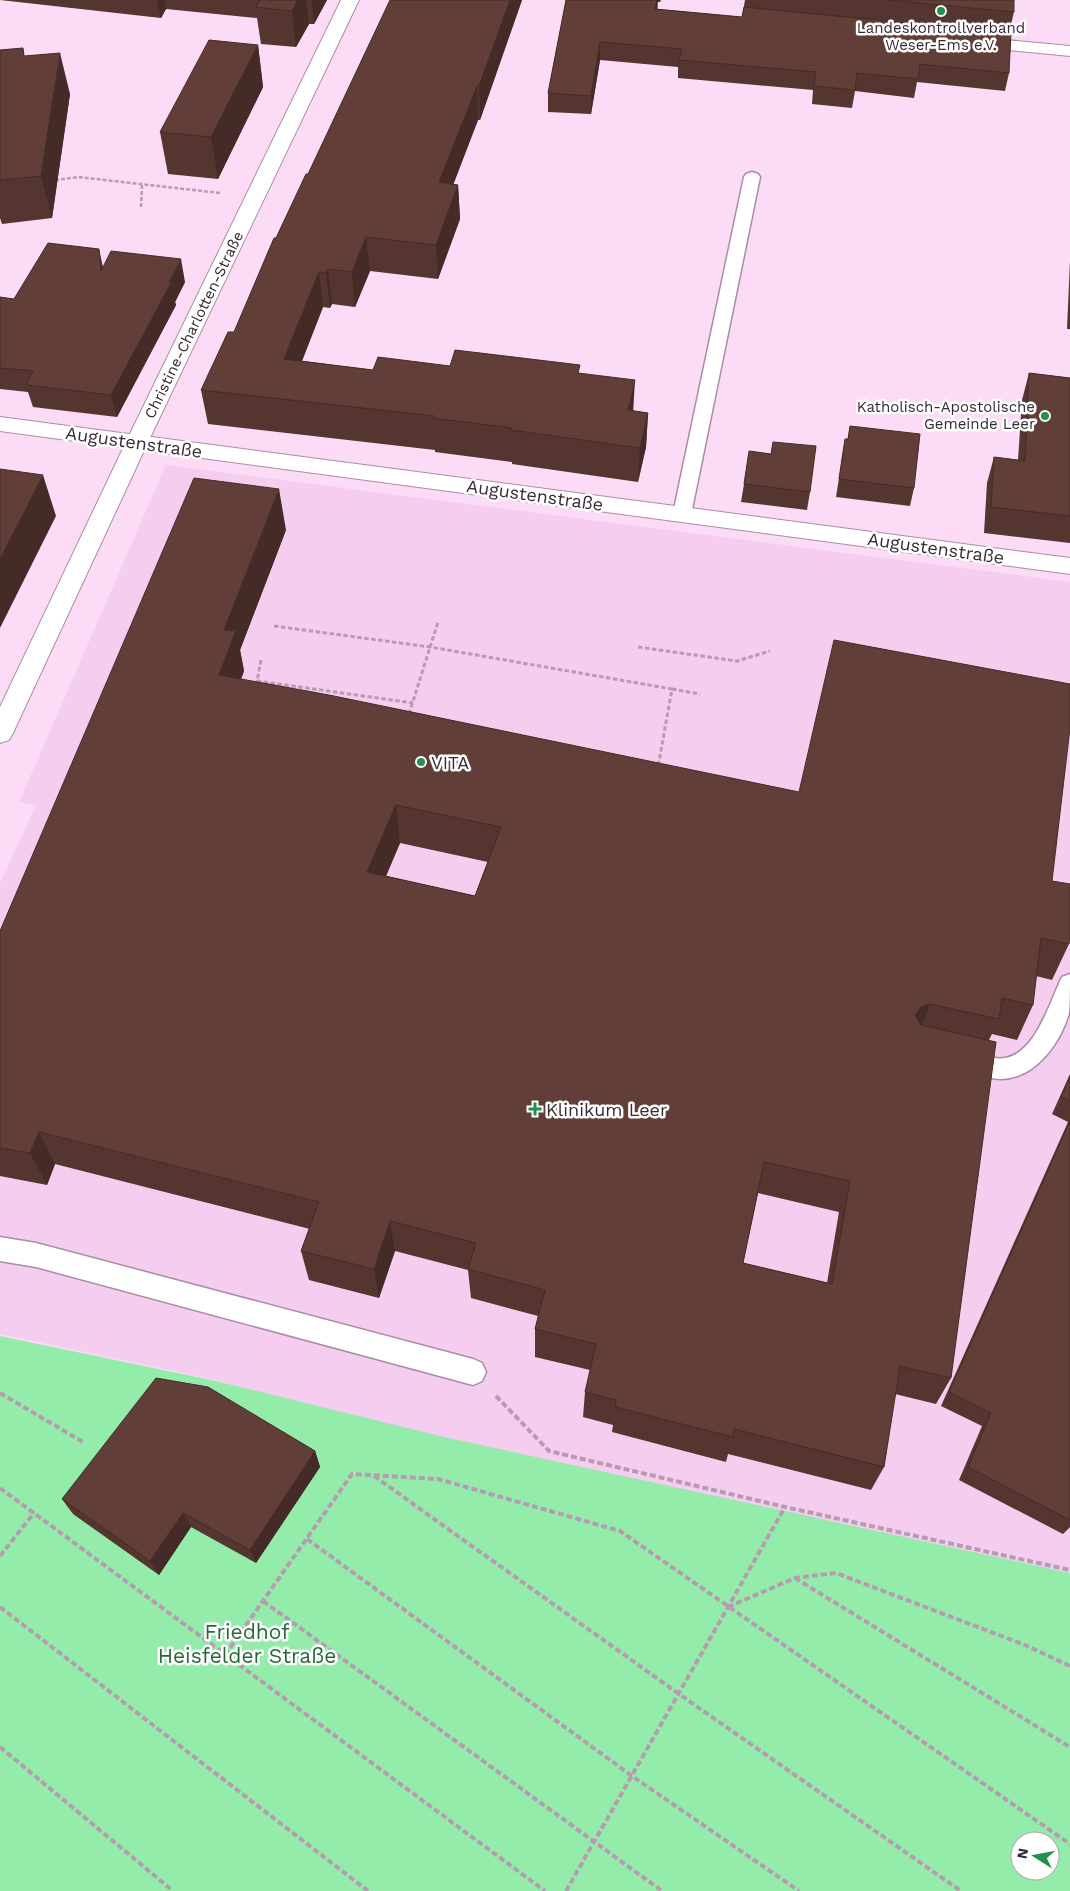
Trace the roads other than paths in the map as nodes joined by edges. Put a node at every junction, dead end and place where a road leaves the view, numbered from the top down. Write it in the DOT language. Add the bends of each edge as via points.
graph roads {
  1 [pos="350,0"];
  2 [pos="962,40"];
  3 [pos="1070,51"];
  4 [pos="752,177"];
  5 [pos="0,424"];
  6 [pos="137,442"];
  7 [pos="682,514"];
  8 [pos="1070,566"];
  9 [pos="0,733"];
  10 [pos="1070,984"];
  11 [pos="946,1056"];
  12 [pos="0,1249"];
  13 [pos="473,1372"];
  1 -- 6 [label="street, Christine-Charlotten-Straße"];
  2 -- 3 [label="street"];
  4 -- 7 [label="lane"];
  5 -- 6 [label="street, Augustenstraße"];
  6 -- 7 [label="street, Augustenstraße"];
  6 -- 9 [label="street, Christine-Charlotten-Straße"];
  7 -- 8 [label="street, Augustenstraße"];
  10 -- 11 [label="lane" via="1045,1041 1022,1064 1003,1069"];
  12 -- 13 [label="lane" via="36,1255"];
}
